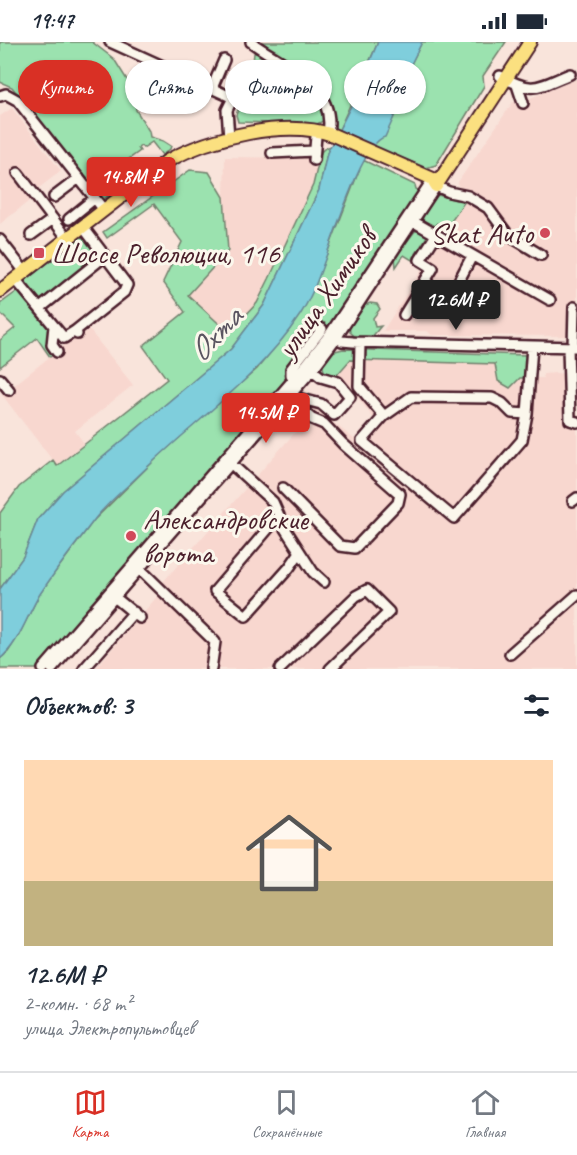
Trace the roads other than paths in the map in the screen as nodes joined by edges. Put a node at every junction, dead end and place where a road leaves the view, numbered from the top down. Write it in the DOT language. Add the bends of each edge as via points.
graph roads {
  1 [pos="110,42"];
  2 [pos="251,42"];
  3 [pos="522,42"];
  4 [pos="530,42"];
  5 [pos="150,60"];
  6 [pos="224,60"];
  7 [pos="218,74"];
  8 [pos="570,74"];
  9 [pos="225,77"];
  10 [pos="507,80"];
  11 [pos="213,86"];
  12 [pos="213,88"];
  13 [pos="3,95"];
  14 [pos="523,103"];
  15 [pos="0,104"];
  16 [pos="327,136"];
  17 [pos="229,137"];
  18 [pos="272,153"];
  19 [pos="112,170"];
  20 [pos="18,172"];
  21 [pos="79,178"];
  22 [pos="433,183"];
  23 [pos="88,189"];
  24 [pos="54,197"];
  25 [pos="95,198"];
  26 [pos="104,210"];
  27 [pos="53,219"];
  28 [pos="69,219"];
  29 [pos="410,220"];
  30 [pos="83,227"];
  31 [pos="31,235"];
  32 [pos="436,235"];
  33 [pos="68,239"];
  34 [pos="0,240"];
  35 [pos="542,255"];
  36 [pos="105,256"];
  37 [pos="472,256"];
  38 [pos="20,276"];
  39 [pos="454,290"];
  40 [pos="0,291"];
  41 [pos="550,300"];
  42 [pos="44,305"];
  43 [pos="574,307"];
  44 [pos="404,315"];
  45 [pos="54,326"];
  46 [pos="318,327"];
  47 [pos="333,336"];
  48 [pos="360,343"];
  49 [pos="532,346"];
  50 [pos="573,347"];
  51 [pos="57,352"];
  52 [pos="312,370"];
  53 [pos="295,378"];
  54 [pos="0,379"];
  55 [pos="9,390"];
  56 [pos="287,395"];
  57 [pos="526,414"];
  58 [pos="384,416"];
  59 [pos="577,422"];
  60 [pos="229,461"];
  61 [pos="283,488"];
  62 [pos="279,516"];
  63 [pos="300,552"];
  64 [pos="140,568"];
  65 [pos="324,582"];
  66 [pos="112,595"];
  67 [pos="577,595"];
  68 [pos="510,654"];
  69 [pos="43,669"];
  70 [pos="52,669"];
  71 [pos="84,669"];
  72 [pos="211,669"];
  73 [pos="280,669"];
  74 [pos="330,669"];
  1 -- 5 [label="street"];
  2 -- 16 [label="street" via="314,85 326,104"];
  3 -- 10 [label="main road"];
  4 -- 10 [label="main road"];
  6 -- 7 [label="street"];
  7 -- 9 [label="street"];
  7 -- 11 [label="street"];
  8 -- 10 [label="street" via="534,89"];
  10 -- 14 [label="street"];
  10 -- 22 [label="main road"];
  12 -- 17 [label="street" via="233,98 227,110"];
  13 -- 15 [label="street"];
  13 -- 21 [label="street" via="17,100"];
  16 -- 17 [label="main road" via="269,132"];
  16 -- 18 [label="street" via="314,156"];
  16 -- 22 [label="main road"];
  17 -- 26 [label="main road" via="167,161"];
  19 -- 23 [label="street"];
  20 -- 27 [label="street"];
  21 -- 23 [label="street"];
  21 -- 24 [label="street"];
  22 -- 29 [label="street, улица Химиков"];
  22 -- 35 [label="street" via="488,208 508,235"];
  23 -- 25 [label="street"];
  25 -- 26 [label="street"];
  25 -- 28 [label="street"];
  26 -- 30 [label="main road"];
  27 -- 31 [label="street"];
  27 -- 33 [label="street"];
  29 -- 32 [label="street"];
  29 -- 47 [label="street, улица Химиков"];
  30 -- 33 [label="main road"];
  30 -- 36 [label="street"];
  32 -- 37 [label="street"];
  32 -- 44 [label="street" via="420,260 433,268"];
  33 -- 38 [label="main road"];
  34 -- 38 [label="street"];
  36 -- 42 [label="street"];
  36 -- 45 [label="street" via="127,285 124,292 64,338"];
  37 -- 39 [label="street"];
  37 -- 41 [label="street"];
  38 -- 40 [label="main road"];
  38 -- 45 [label="street"];
  43 -- 50 [label="street"];
  45 -- 51 [label="street" via="52,345"];
  46 -- 53 [label="street" via="322,329 291,369"];
  47 -- 48 [label="street"];
  47 -- 52 [label="street, улица Химиков"];
  47 -- 53 [label="street, улица Химиков"];
  48 -- 49 [label="street"];
  48 -- 58 [label="street" via="359,386"];
  49 -- 50 [label="street"];
  49 -- 57 [label="street"];
  50 -- 59 [label="street" via="570,420"];
  52 -- 56 [label="street, улица Химиков"];
  52 -- 56 [label="street" via="338,382 350,397 334,415 321,404"];
  53 -- 56 [label="street, улица Химиков"];
  54 -- 55 [label="street"];
  56 -- 60 [label="street, улица Химиков"];
  56 -- 61 [label="street" via="400,494 398,503 355,548 340,546"];
  57 -- 58 [label="street" via="512,413 492,398 417,396"];
  57 -- 58 [label="street" via="522,440 454,518 362,441"];
  60 -- 62 [label="street" via="273,502"];
  60 -- 64 [label="street, улица Химиков"];
  60 -- 66 [label="street, улица Химиков"];
  62 -- 63 [label="street"];
  62 -- 63 [label="street" via="215,591 246,616"];
  63 -- 65 [label="street"];
  64 -- 66 [label="street, улица Химиков"];
  64 -- 72 [label="street" via="215,642"];
  66 -- 69 [label="street, улица Химиков"];
  66 -- 70 [label="street, улица Химиков"];
  66 -- 71 [label="street" via="137,615"];
  67 -- 68 [label="street"];
  73 -- 74 [label="street" via="367,590 389,612"];
}
